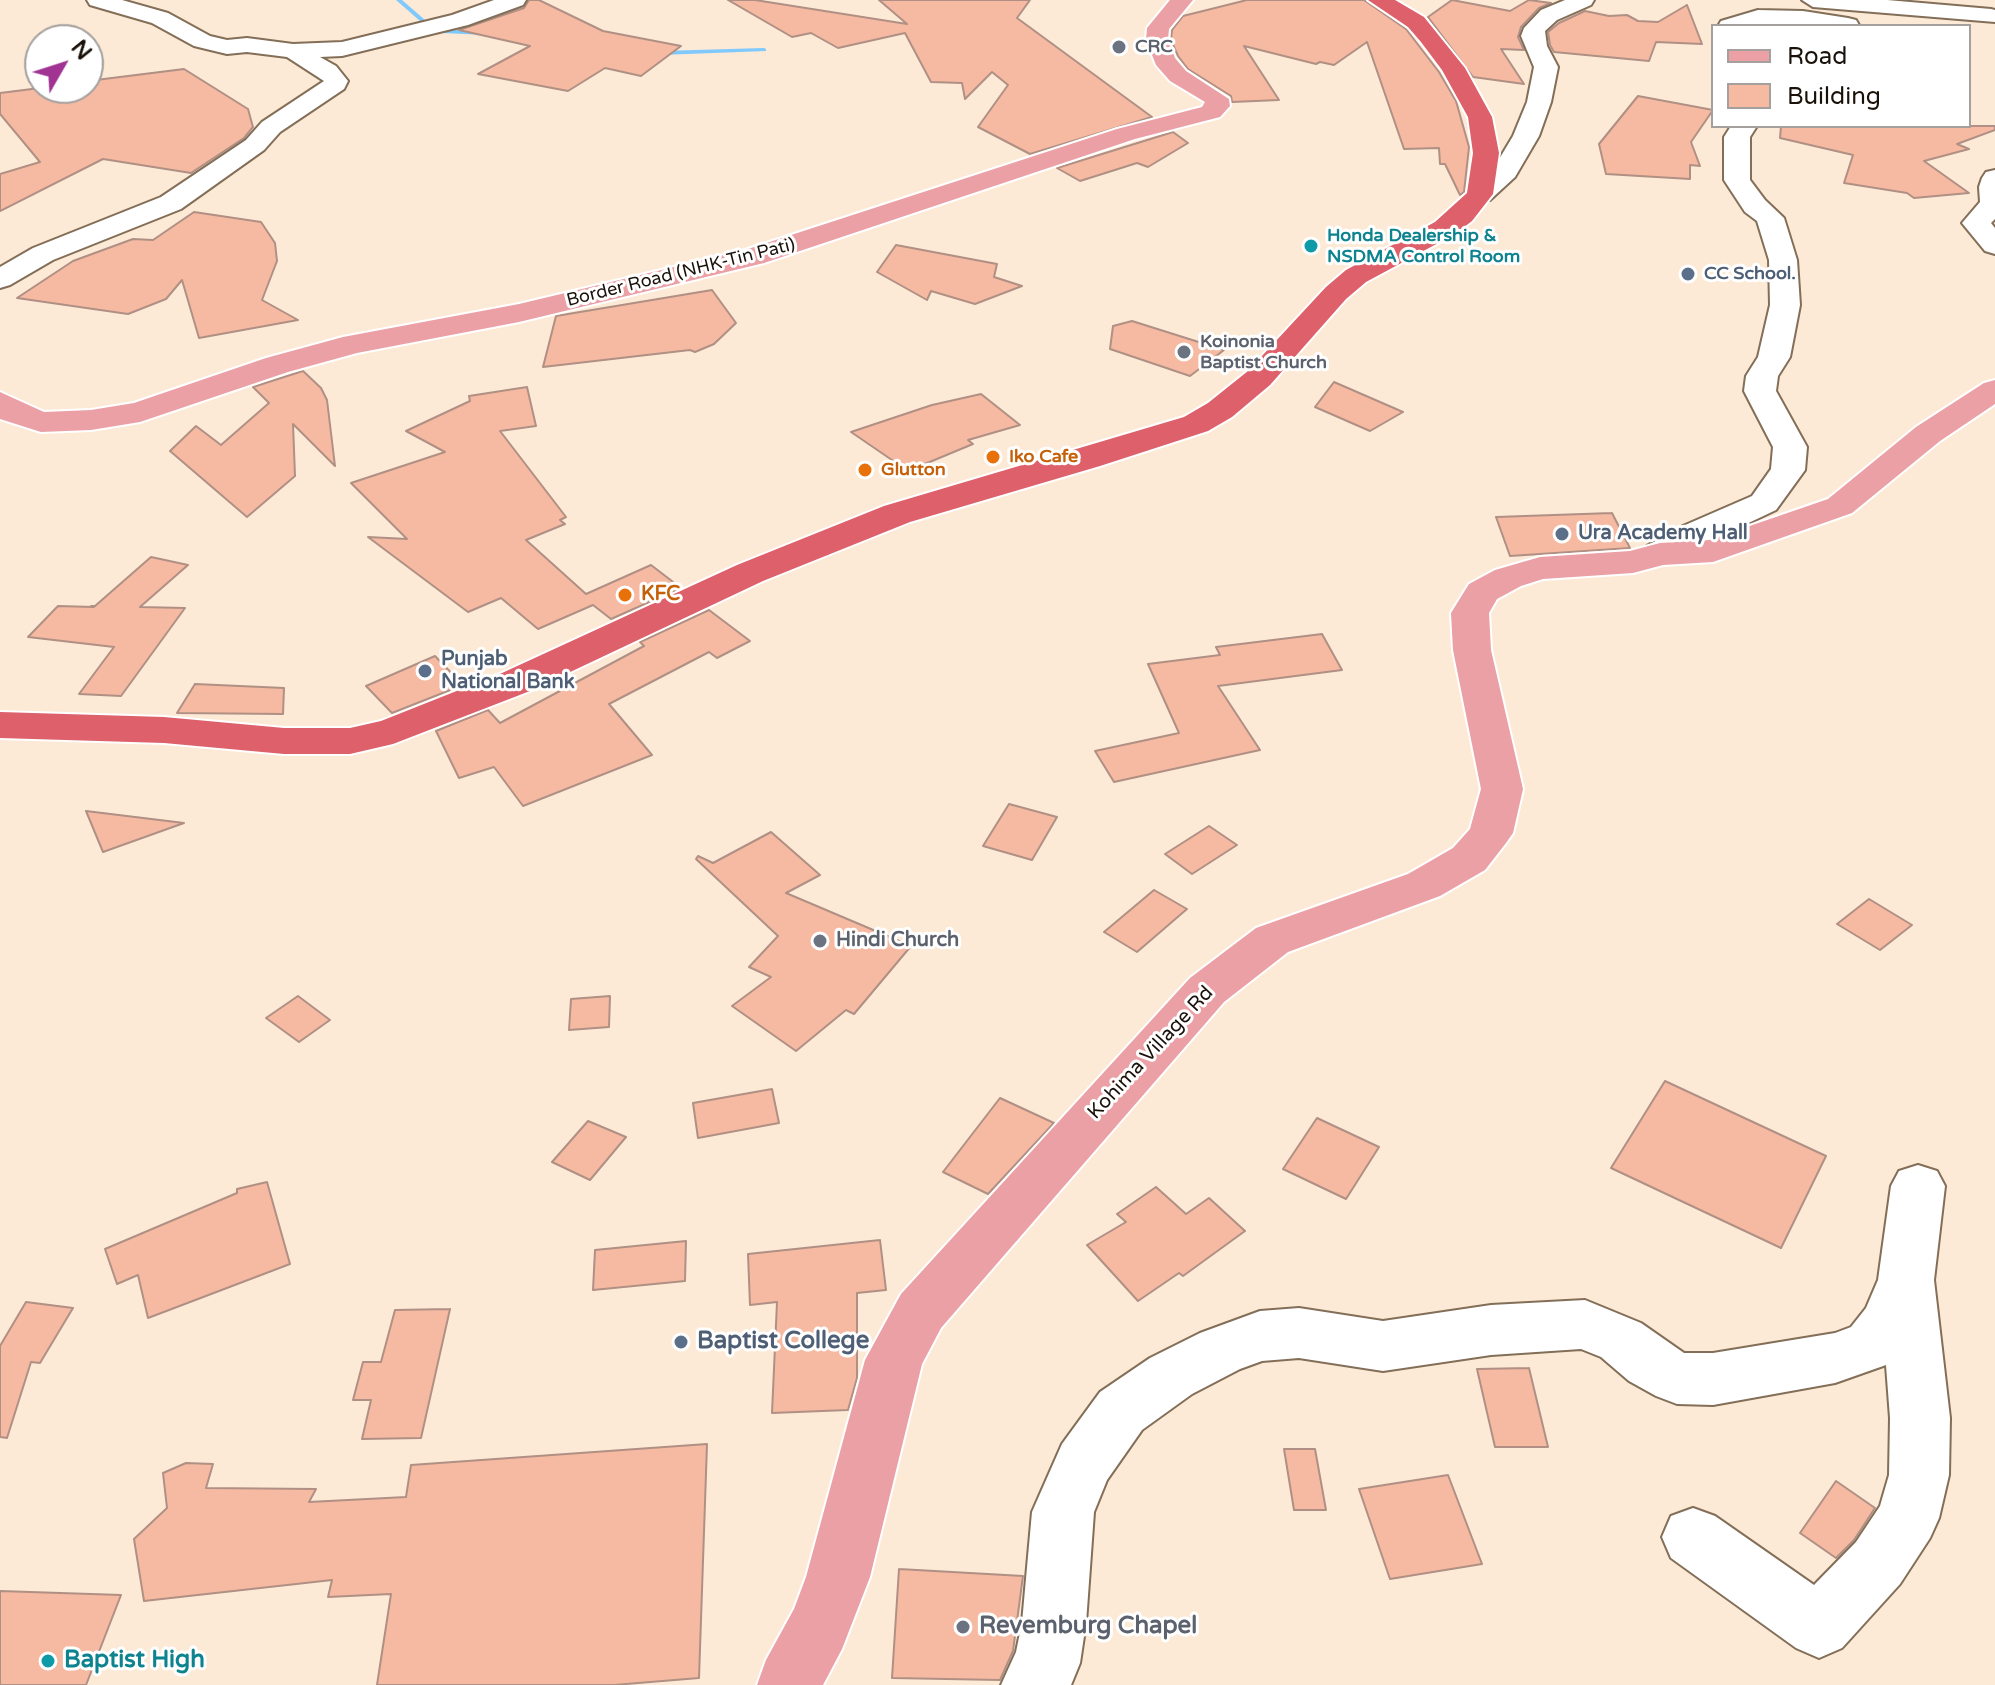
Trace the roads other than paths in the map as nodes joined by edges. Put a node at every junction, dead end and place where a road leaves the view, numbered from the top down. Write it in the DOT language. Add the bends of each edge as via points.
graph roads {
  1 [pos="98,0"];
  2 [pos="515,0"];
  3 [pos="1182,0"];
  4 [pos="1379,0"];
  5 [pos="1583,0"];
  6 [pos="1755,0"];
  7 [pos="1813,0"];
  8 [pos="1908,0"];
  9 [pos="1993,16"];
  10 [pos="1735,24"];
  11 [pos="1842,24"];
  12 [pos="1711,32"];
  13 [pos="293,51"];
  14 [pos="1743,128"];
  15 [pos="1995,178"];
  16 [pos="1480,194"];
  17 [pos="1995,245"];
  18 [pos="0,279"];
  19 [pos="1995,390"];
  20 [pos="0,402"];
  21 [pos="1660,554"];
  22 [pos="0,725"];
  23 [pos="1918,1186"];
  24 [pos="1906,1280"];
  25 [pos="1693,1537"];
  26 [pos="789,1684"];
  27 [pos="1034,1685"];
  1 -- 13 [label="street" via="160,18 202,41"];
  2 -- 13 [label="street" via="443,25 342,49"];
  3 -- 20 [label="main road, Border Road (NHK-Tin Pati)" via="1158,28 1157,40 1164,60 1178,76 1217,99 1211,112 1126,134 754,257 519,313 354,344 140,412 41,422 11,412"];
  4 -- 16 [label="highway" via="1416,22 1429,37 1480,117 1486,153"];
  5 -- 16 [label="street" via="1549,15 1535,28 1532,36 1546,67 1539,102 1506,171"];
  6 -- 12 [label="street" via="1720,10 1709,21"];
  7 -- 9 [label="street"];
  8 -- 9 [label="street"];
  10 -- 11 [label="street" via="1758,17"];
  13 -- 18 [label="street" via="328,71 336,81 332,89 271,127 255,145 171,203 43,254"];
  14 -- 21 [label="street" via="1737,137 1737,180 1770,218 1783,260 1785,305 1760,391 1790,447 1788,470 1764,503"];
  15 -- 17 [label="street" via="1994,203 1976,223"];
  16 -- 22 [label="highway" via="1445,228 1356,276 1259,378 1196,424 897,514 393,731 350,741 310,741"];
  19 -- 21 [label="main road, Kohima Village Rd" via="1928,434 1840,506 1713,551"];
  21 -- 26 [label="main road, Kohima Village Rd" via="1633,562 1540,568 1482,592 1470,613 1472,650 1502,789 1491,833 1469,859 1424,885 1272,940 1207,990 921,1311 894,1360 838,1577"];
  23 -- 24 [label="street"];
  24 -- 25 [label="street" via="1920,1418 1919,1475 1908,1518 1878,1563 1819,1626"];
  24 -- 27 [label="street" via="1871,1346 1835,1358 1713,1379 1677,1378 1621,1340 1585,1324 1491,1330 1383,1346 1299,1333 1260,1336 1220,1351 1171,1376 1121,1411 1083,1464 1063,1512 1054,1623 1047,1663"];
}
